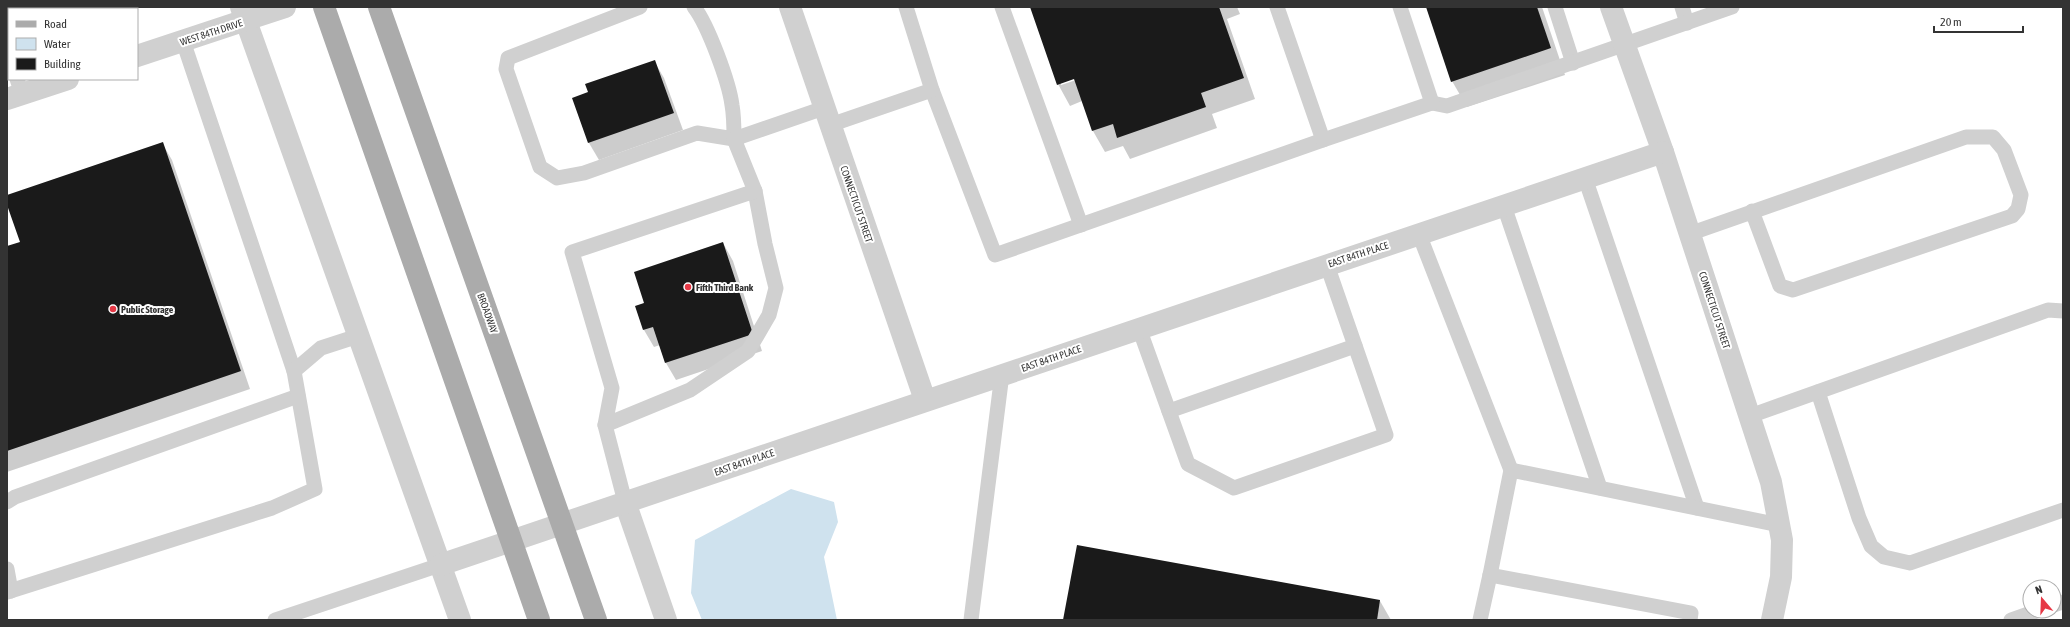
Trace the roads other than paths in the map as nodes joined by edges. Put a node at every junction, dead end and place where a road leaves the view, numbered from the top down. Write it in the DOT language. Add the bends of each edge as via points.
graph roads {
  1 [pos="285,7"];
  2 [pos="324,7"];
  3 [pos="379,7"];
  4 [pos="640,7"];
  5 [pos="694,7"];
  6 [pos="790,7"];
  7 [pos="906,7"];
  8 [pos="1002,7"];
  9 [pos="1277,7"];
  10 [pos="1400,7"];
  11 [pos="1555,7"];
  12 [pos="1611,7"];
  13 [pos="1682,7"];
  14 [pos="1732,7"];
  15 [pos="243,14"];
  16 [pos="1687,23"];
  17 [pos="183,41"];
  18 [pos="1624,45"];
  19 [pos="138,56"];
  20 [pos="1574,63"];
  21 [pos="64,80"];
  22 [pos="932,90"];
  23 [pos="15,91"];
  24 [pos="1432,103"];
  25 [pos="827,116"];
  26 [pos="734,139"];
  27 [pos="1323,140"];
  28 [pos="1662,152"];
  29 [pos="1585,178"];
  30 [pos="755,191"];
  31 [pos="1504,206"];
  32 [pos="1752,211"];
  33 [pos="1081,225"];
  34 [pos="1419,234"];
  35 [pos="1689,234"];
  36 [pos="1327,265"];
  37 [pos="2063,312"];
  38 [pos="1139,328"];
  39 [pos="358,336"];
  40 [pos="1355,346"];
  41 [pos="294,371"];
  42 [pos="1002,374"];
  43 [pos="1818,392"];
  44 [pos="298,396"];
  45 [pos="925,400"];
  46 [pos="1169,411"];
  47 [pos="1750,416"];
  48 [pos="604,425"];
  49 [pos="1510,470"];
  50 [pos="1600,488"];
  51 [pos="7,502"];
  52 [pos="625,502"];
  53 [pos="1697,508"];
  54 [pos="2063,510"];
  55 [pos="563,523"];
  56 [pos="1779,525"];
  57 [pos="511,541"];
  58 [pos="440,565"];
  59 [pos="7,569"];
  60 [pos="1490,575"];
  61 [pos="9,591"];
  62 [pos="2022,616"];
  63 [pos="275,620"];
  64 [pos="460,620"];
  65 [pos="539,620"];
  66 [pos="596,620"];
  67 [pos="666,620"];
  68 [pos="971,620"];
  69 [pos="1480,620"];
  70 [pos="1690,620"];
  71 [pos="1772,620"];
  72 [pos="2011,620"];
  1 -- 15 [label="street, WEST 84TH DRIVE"];
  2 -- 57 [label="main road"];
  3 -- 55 [label="main road, BROADWAY"];
  4 -- 26 [label="lane" via="508,58 506,69 540,168 557,178 584,172 696,133"];
  5 -- 26 [label="lane" via="702,18 730,96"];
  6 -- 25 [label="street, CONNECTICUT STREET"];
  7 -- 22 [label="lane"];
  8 -- 33 [label="lane"];
  9 -- 27 [label="lane"];
  10 -- 24 [label="lane"];
  11 -- 20 [label="lane"];
  12 -- 18 [label="street, CONNECTICUT STREET"];
  13 -- 16 [label="lane"];
  14 -- 16 [label="lane"];
  15 -- 17 [label="street, WEST 84TH DRIVE"];
  15 -- 39 [label="street"];
  16 -- 18 [label="lane"];
  17 -- 19 [label="street, WEST 84TH DRIVE"];
  17 -- 41 [label="lane"];
  18 -- 20 [label="lane"];
  18 -- 28 [label="street, CONNECTICUT STREET"];
  20 -- 24 [label="lane" via="1447,106"];
  21 -- 23 [label="street"];
  22 -- 25 [label="lane"];
  22 -- 33 [label="lane" via="996,255"];
  24 -- 27 [label="lane"];
  25 -- 26 [label="lane"];
  25 -- 45 [label="street, CONNECTICUT STREET"];
  26 -- 30 [label="lane"];
  27 -- 33 [label="lane"];
  28 -- 29 [label="street, EAST 84TH PLACE"];
  28 -- 35 [label="street, CONNECTICUT STREET"];
  29 -- 31 [label="street, EAST 84TH PLACE"];
  29 -- 53 [label="lane"];
  30 -- 48 [label="lane" via="776,288 769,315 748,351 690,390"];
  30 -- 48 [label="lane" via="572,252 612,388"];
  31 -- 34 [label="street, EAST 84TH PLACE"];
  31 -- 50 [label="lane"];
  32 -- 32 [label="lane" via="1966,137 1993,137 2004,150 2021,195 2018,209 2012,216 1794,290 1780,286"];
  32 -- 35 [label="lane"];
  34 -- 36 [label="street, EAST 84TH PLACE"];
  34 -- 49 [label="lane"];
  35 -- 47 [label="street, CONNECTICUT STREET"];
  36 -- 38 [label="street, EAST 84TH PLACE"];
  36 -- 40 [label="lane"];
  37 -- 43 [label="lane" via="2048,310"];
  38 -- 42 [label="street, EAST 84TH PLACE"];
  38 -- 46 [label="lane"];
  39 -- 41 [label="lane" via="321,348"];
  39 -- 58 [label="street"];
  40 -- 46 [label="lane"];
  40 -- 46 [label="lane" via="1386,435 1234,488 1188,464"];
  41 -- 44 [label="lane"];
  42 -- 45 [label="street, EAST 84TH PLACE"];
  42 -- 68 [label="lane"];
  43 -- 47 [label="lane"];
  43 -- 54 [label="lane" via="1859,518 1871,546 1884,557 1910,563"];
  44 -- 51 [label="lane"];
  44 -- 61 [label="lane" via="315,489 272,508"];
  45 -- 52 [label="street, EAST 84TH PLACE"];
  47 -- 56 [label="street, CONNECTICUT STREET" via="1770,482"];
  48 -- 52 [label="lane"];
  49 -- 50 [label="lane"];
  49 -- 60 [label="lane"];
  50 -- 53 [label="lane"];
  52 -- 55 [label="street, EAST 84TH PLACE"];
  52 -- 67 [label="street"];
  53 -- 56 [label="lane"];
  55 -- 57 [label="street, EAST 84TH PLACE"];
  55 -- 66 [label="main road, BROADWAY"];
  56 -- 71 [label="street, CONNECTICUT STREET" via="1782,540 1780,577"];
  57 -- 58 [label="street, EAST 84TH PLACE"];
  57 -- 65 [label="main road"];
  58 -- 63 [label="lane"];
  58 -- 64 [label="street"];
  59 -- 61 [label="lane"];
  60 -- 69 [label="lane"];
  60 -- 70 [label="lane" via="1691,613"];
  62 -- 72 [label="lane"];
}
